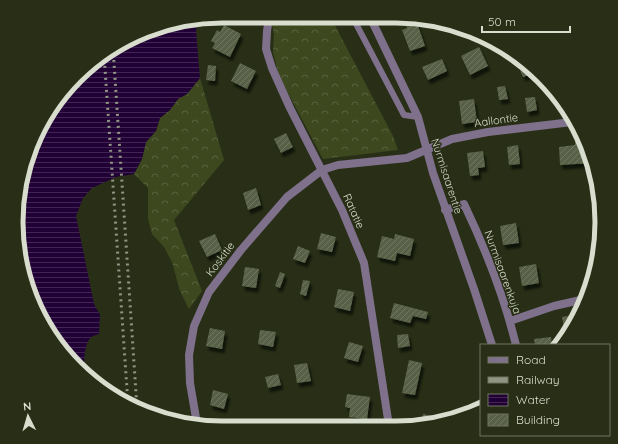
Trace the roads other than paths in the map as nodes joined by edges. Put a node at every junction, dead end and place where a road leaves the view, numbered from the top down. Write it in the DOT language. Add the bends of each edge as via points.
graph roads {
  1 [pos="268,23"];
  2 [pos="355,23"];
  3 [pos="373,23"];
  4 [pos="418,117"];
  5 [pos="568,123"];
  6 [pos="426,150"];
  7 [pos="322,170"];
  8 [pos="446,210"];
  9 [pos="579,300"];
  10 [pos="510,321"];
  11 [pos="492,344"];
  12 [pos="516,344"];
  13 [pos="195,419"];
  14 [pos="388,421"];
  1 -- 7 [label="street, Ratatie" via="266,49 272,68"];
  2 -- 4 [label="lane" via="404,115"];
  3 -- 4 [label="street, Nurmisaarentie"];
  4 -- 6 [label="street, Nurmisaarentie"];
  5 -- 6 [label="street, Aallontie" via="466,136"];
  6 -- 7 [label="street, Koskitie" via="407,158 338,165"];
  6 -- 8 [label="street, Nurmisaarentie"];
  7 -- 13 [label="street, Koskitie" via="287,197 209,292 194,326 189,354"];
  7 -- 14 [label="street, Ratatie" via="364,263"];
  8 -- 10 [label="street, Nurmisaarenkuja" via="464,204 486,251"];
  8 -- 11 [label="street, Nurmisaarentie"];
  9 -- 10 [label="street"];
  10 -- 12 [label="street, Nurmisaarenkuja"];
}
